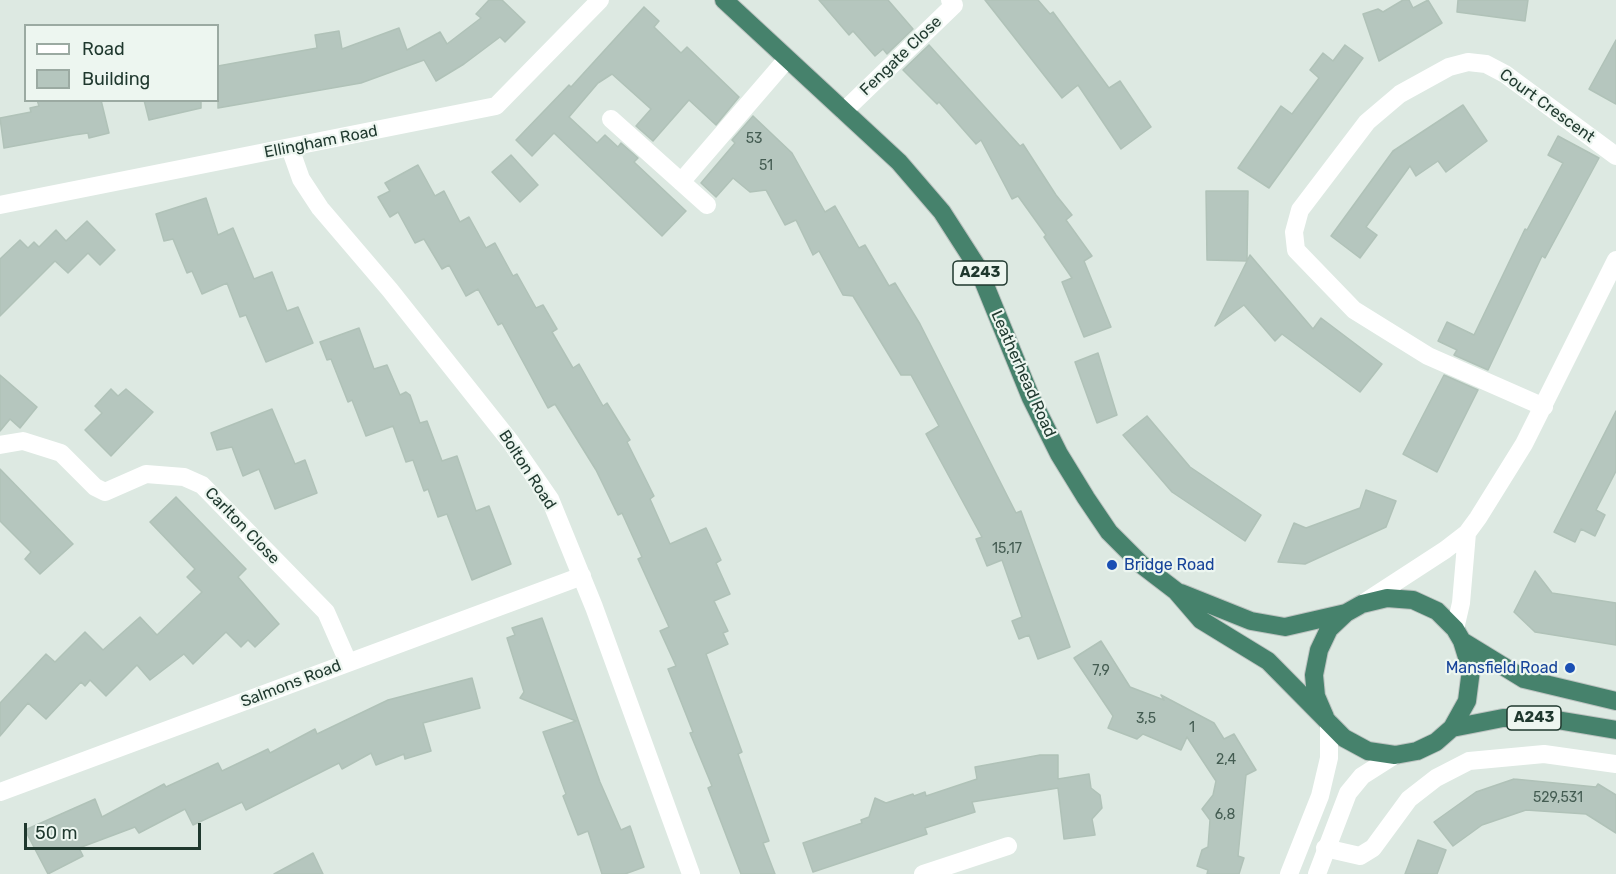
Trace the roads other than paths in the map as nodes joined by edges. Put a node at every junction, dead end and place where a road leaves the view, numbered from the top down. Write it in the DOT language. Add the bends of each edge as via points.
graph roads {
  1 [pos="600,0"];
  2 [pos="724,0"];
  3 [pos="950,0"];
  4 [pos="787,59"];
  5 [pos="843,111"];
  6 [pos="611,119"];
  7 [pos="290,148"];
  8 [pos="1616,156"];
  9 [pos="681,182"];
  10 [pos="0,205"];
  11 [pos="707,205"];
  12 [pos="1616,260"];
  13 [pos="1544,407"];
  14 [pos="0,445"];
  15 [pos="1467,533"];
  16 [pos="582,576"];
  17 [pos="1176,591"];
  18 [pos="1362,604"];
  19 [pos="1346,613"];
  20 [pos="1459,635"];
  21 [pos="348,662"];
  22 [pos="1616,701"];
  23 [pos="1327,720"];
  24 [pos="1452,728"];
  25 [pos="1616,730"];
  26 [pos="1395,755"];
  27 [pos="1616,764"];
  28 [pos="0,792"];
  29 [pos="1008,846"];
  30 [pos="1325,848"];
  31 [pos="691,874"];
  32 [pos="923,874"];
  33 [pos="1289,874"];
  34 [pos="1317,874"];
  1 -- 7 [label="street, Ellingham Road" via="496,106"];
  2 -- 4 [label="highway, Leatherhead Road / A243"];
  3 -- 5 [label="street, Fengate Close" via="954,5"];
  4 -- 5 [label="highway, Leatherhead Road / A243"];
  4 -- 9 [label="street"];
  5 -- 17 [label="highway, Leatherhead Road / A243" via="899,162 942,212 978,268 1031,398 1086,498 1109,532"];
  6 -- 9 [label="street"];
  7 -- 10 [label="street, Ellingham Road"];
  7 -- 16 [label="street, Bolton Road" via="320,208 510,441 550,499"];
  8 -- 13 [label="street, Court Crescent" via="1505,74 1486,64 1468,62 1449,67 1400,94 1367,122 1300,210 1294,232 1296,250 1354,310 1428,356"];
  9 -- 11 [label="street"];
  12 -- 13 [label="street"];
  13 -- 15 [label="street"];
  14 -- 21 [label="street, Carlton Close" via="23,441 61,453 95,488 105,492 146,474 165,473 202,485 326,612"];
  15 -- 18 [label="street"];
  15 -- 20 [label="street"];
  16 -- 21 [label="street, Salmons Road"];
  16 -- 31 [label="street, Bolton Road"];
  17 -- 19 [label="highway, A243" via="1251,621 1285,627"];
  17 -- 23 [label="highway, A243" via="1201,620 1268,661"];
  18 -- 19 [label="highway, A243"];
  18 -- 20 [label="highway, A243" via="1388,598 1413,600 1437,611"];
  19 -- 23 [label="highway, A243" via="1329,629 1314,675 1316,696"];
  20 -- 22 [label="highway, A243" via="1524,680"];
  20 -- 24 [label="highway, A243" via="1471,670 1467,700"];
  21 -- 28 [label="street, Salmons Road"];
  23 -- 26 [label="highway, A243" via="1344,738 1368,751"];
  23 -- 33 [label="street" via="1329,758 1320,796"];
  24 -- 25 [label="highway, A243" via="1514,718 1545,718"];
  24 -- 26 [label="highway, A243" via="1417,751"];
  26 -- 30 [label="street" via="1362,776 1348,794"];
  27 -- 30 [label="street" via="1544,754 1469,761 1436,778 1410,799 1373,848 1360,856"];
  29 -- 32 [label="street"];
  30 -- 34 [label="street"];
}
